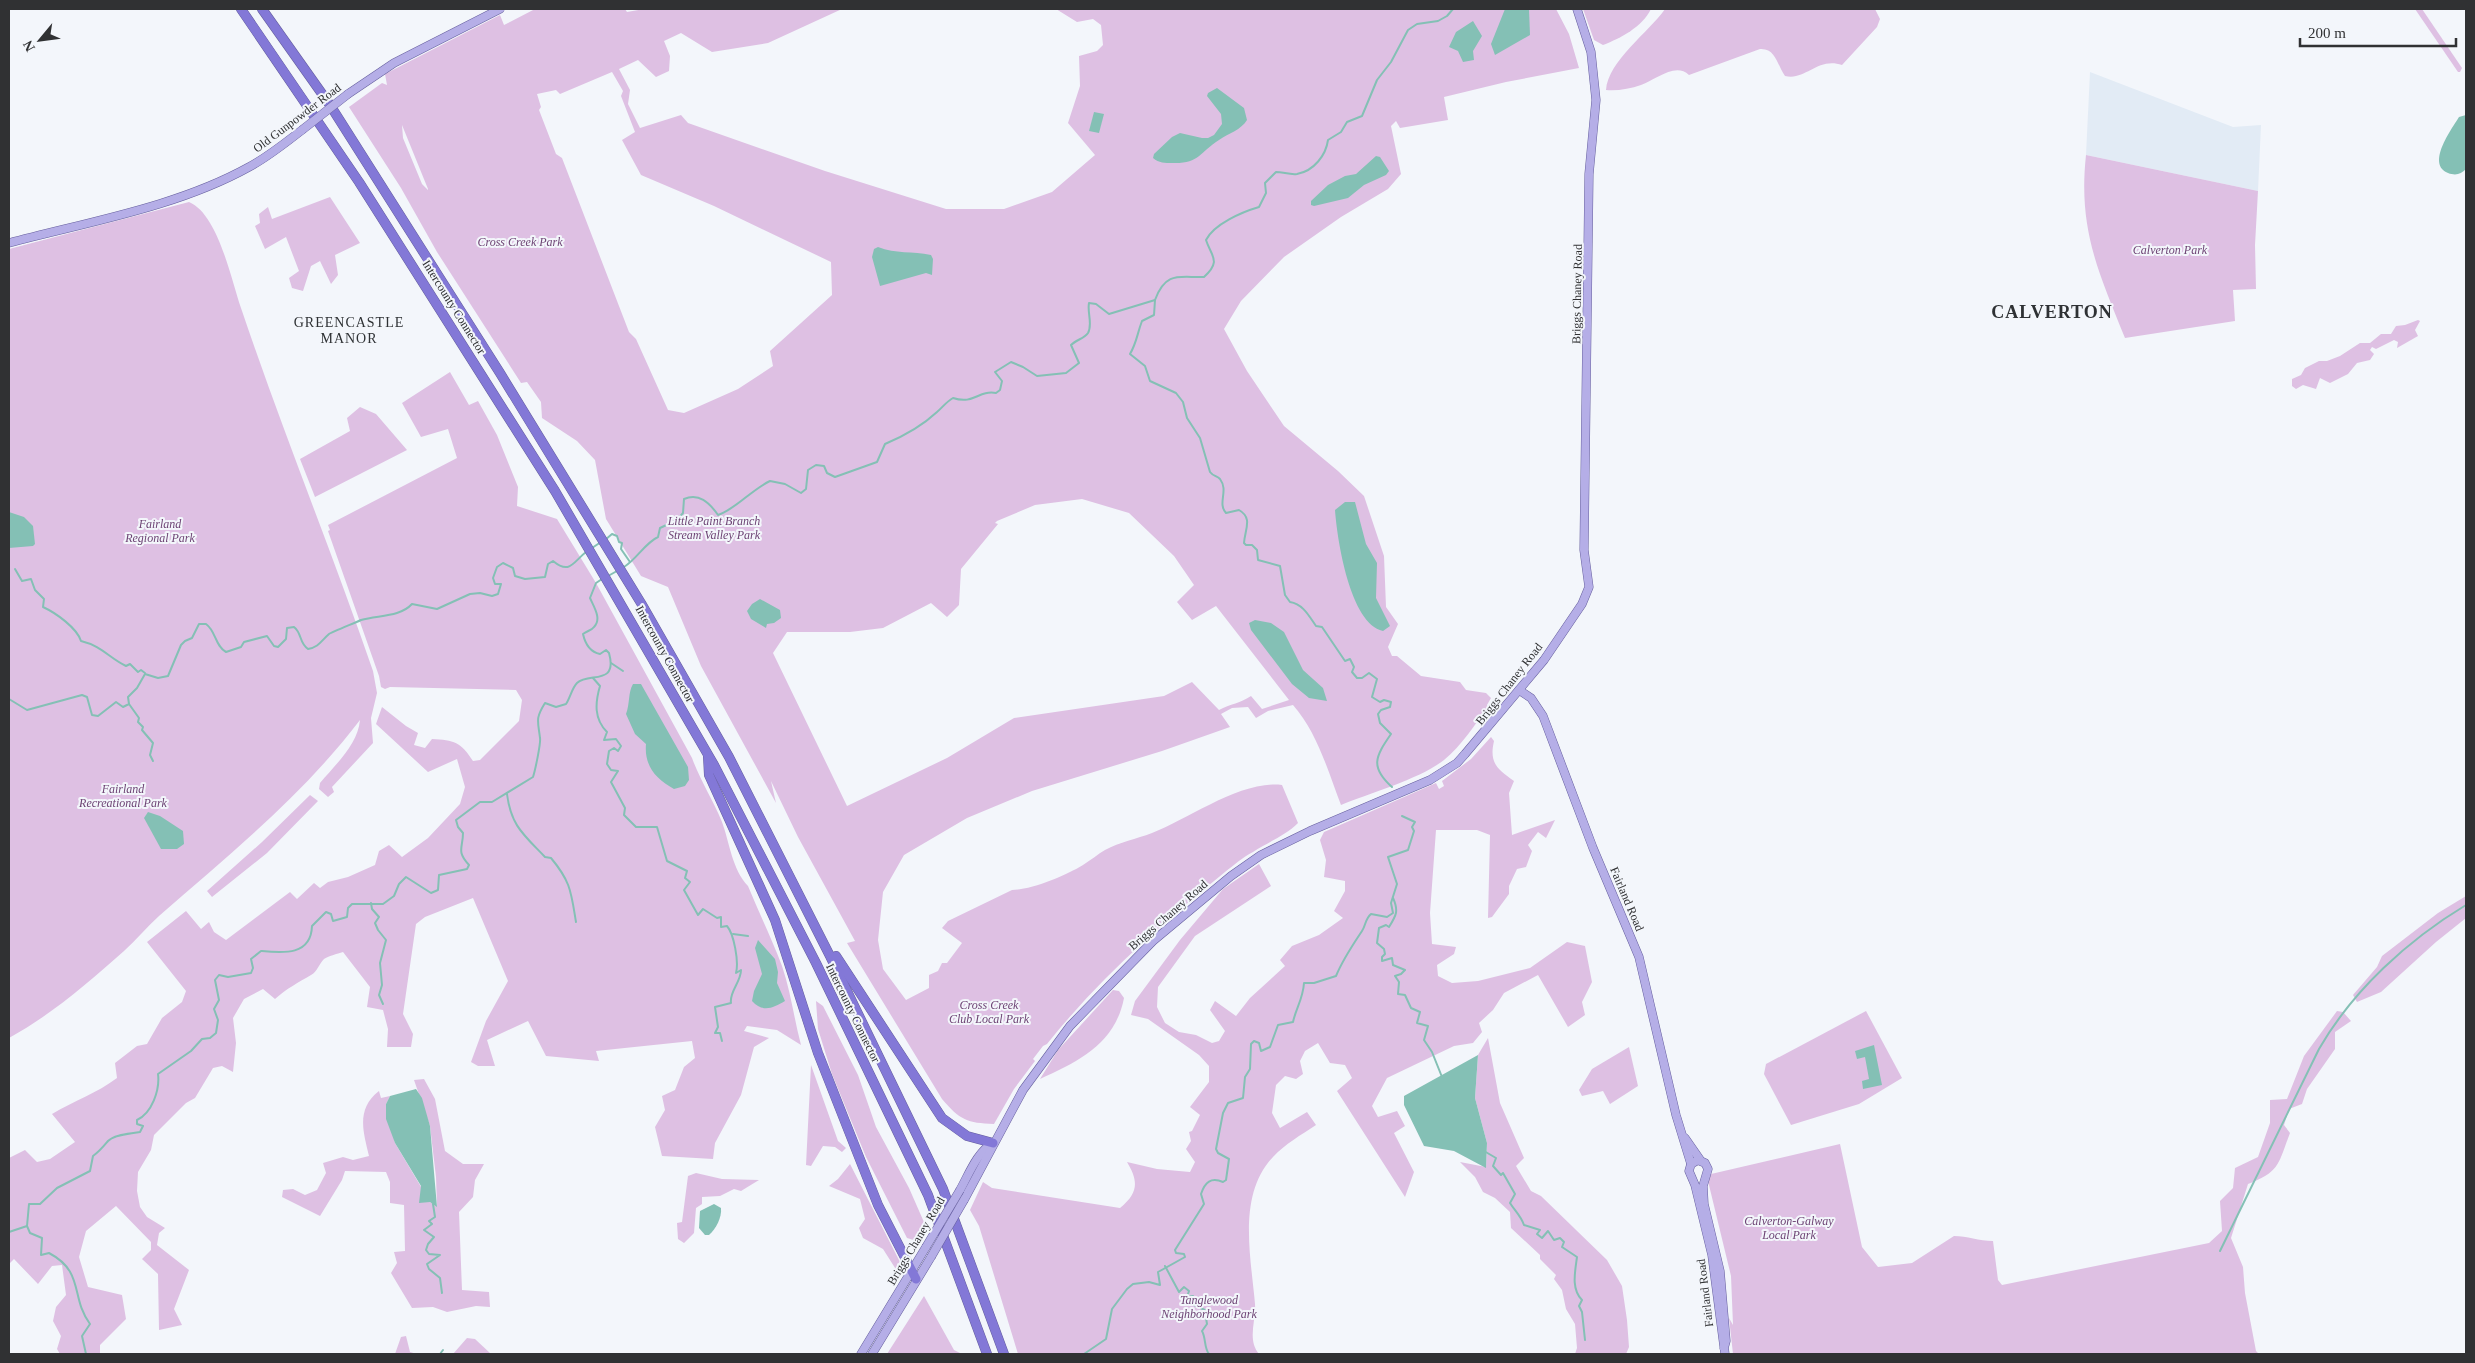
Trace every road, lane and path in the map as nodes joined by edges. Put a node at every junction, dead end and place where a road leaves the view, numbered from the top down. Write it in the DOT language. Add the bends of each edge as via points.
graph roads {
  1 [pos="241,9"];
  2 [pos="262,9"];
  3 [pos="500,9"];
  4 [pos="1577,9"];
  5 [pos="9,243"];
  6 [pos="1518,690"];
  7 [pos="708,756"];
  8 [pos="809,914"];
  9 [pos="1681,1132"];
  10 [pos="993,1143"];
  11 [pos="1701,1161"];
  12 [pos="1691,1164"];
  13 [pos="1692,1177"];
  14 [pos="1705,1177"];
  15 [pos="912,1270"];
  16 [pos="916,1279"];
  17 [pos="1724,1351"];
  18 [pos="861,1354"];
  19 [pos="872,1354"];
  20 [pos="987,1354"];
  21 [pos="1004,1354"];
  1 -- 7 [label="highway, Intercounty Connector" via="354,174 555,491"];
  2 -- 8 [label="highway, Intercounty Connector" via="330,105 571,486 729,757"];
  3 -- 5 [label="main road, Old Gunpowder Road, bridge" via="394,63 263,159 202,188 163,202"];
  4 -- 6 [label="main road, Briggs Chaney Road" via="1591,52 1596,100 1590,174 1584,522 1589,586 1578,612"];
  6 -- 9 [label="main road, Fairland Road" via="1531,698 1543,716 1639,957"];
  6 -- 10 [label="main road, Briggs Chaney Road" via="1457,763 1430,780 1261,855 1153,941 1070,1026 1023,1090"];
  7 -- 15 [label="highway" via="709,775 775,920 818,1053 843,1118 878,1205"];
  7 -- 20 [label="highway, Intercounty Connector" via="816,963 928,1195"];
  8 -- 10 [label="highway" via="942,1118 967,1136"];
  8 -- 21 [label="highway, Intercounty Connector" via="943,1188"];
  9 -- 11 [label="main road, Fairland Road"];
  9 -- 12 [label="main road, Fairland Road"];
  10 -- 15 [label="main road, Briggs Chaney Road, bridge" via="980,1155"];
  10 -- 16 [label="main road, Briggs Chaney Road, bridge" via="964,1200"];
  11 -- 12 [label="main road"];
  11 -- 14 [label="main road" via="1707,1166"];
  12 -- 13 [label="main road" via="1689,1171"];
  13 -- 14 [label="main road"];
  13 -- 17 [label="main road, Fairland Road" via="1712,1255"];
  14 -- 17 [label="main road, Fairland Road" via="1704,1204 1720,1271"];
  15 -- 16 [label="highway"];
  15 -- 18 [label="main road, Briggs Chaney Road"];
  16 -- 19 [label="main road, Briggs Chaney Road"];
}
